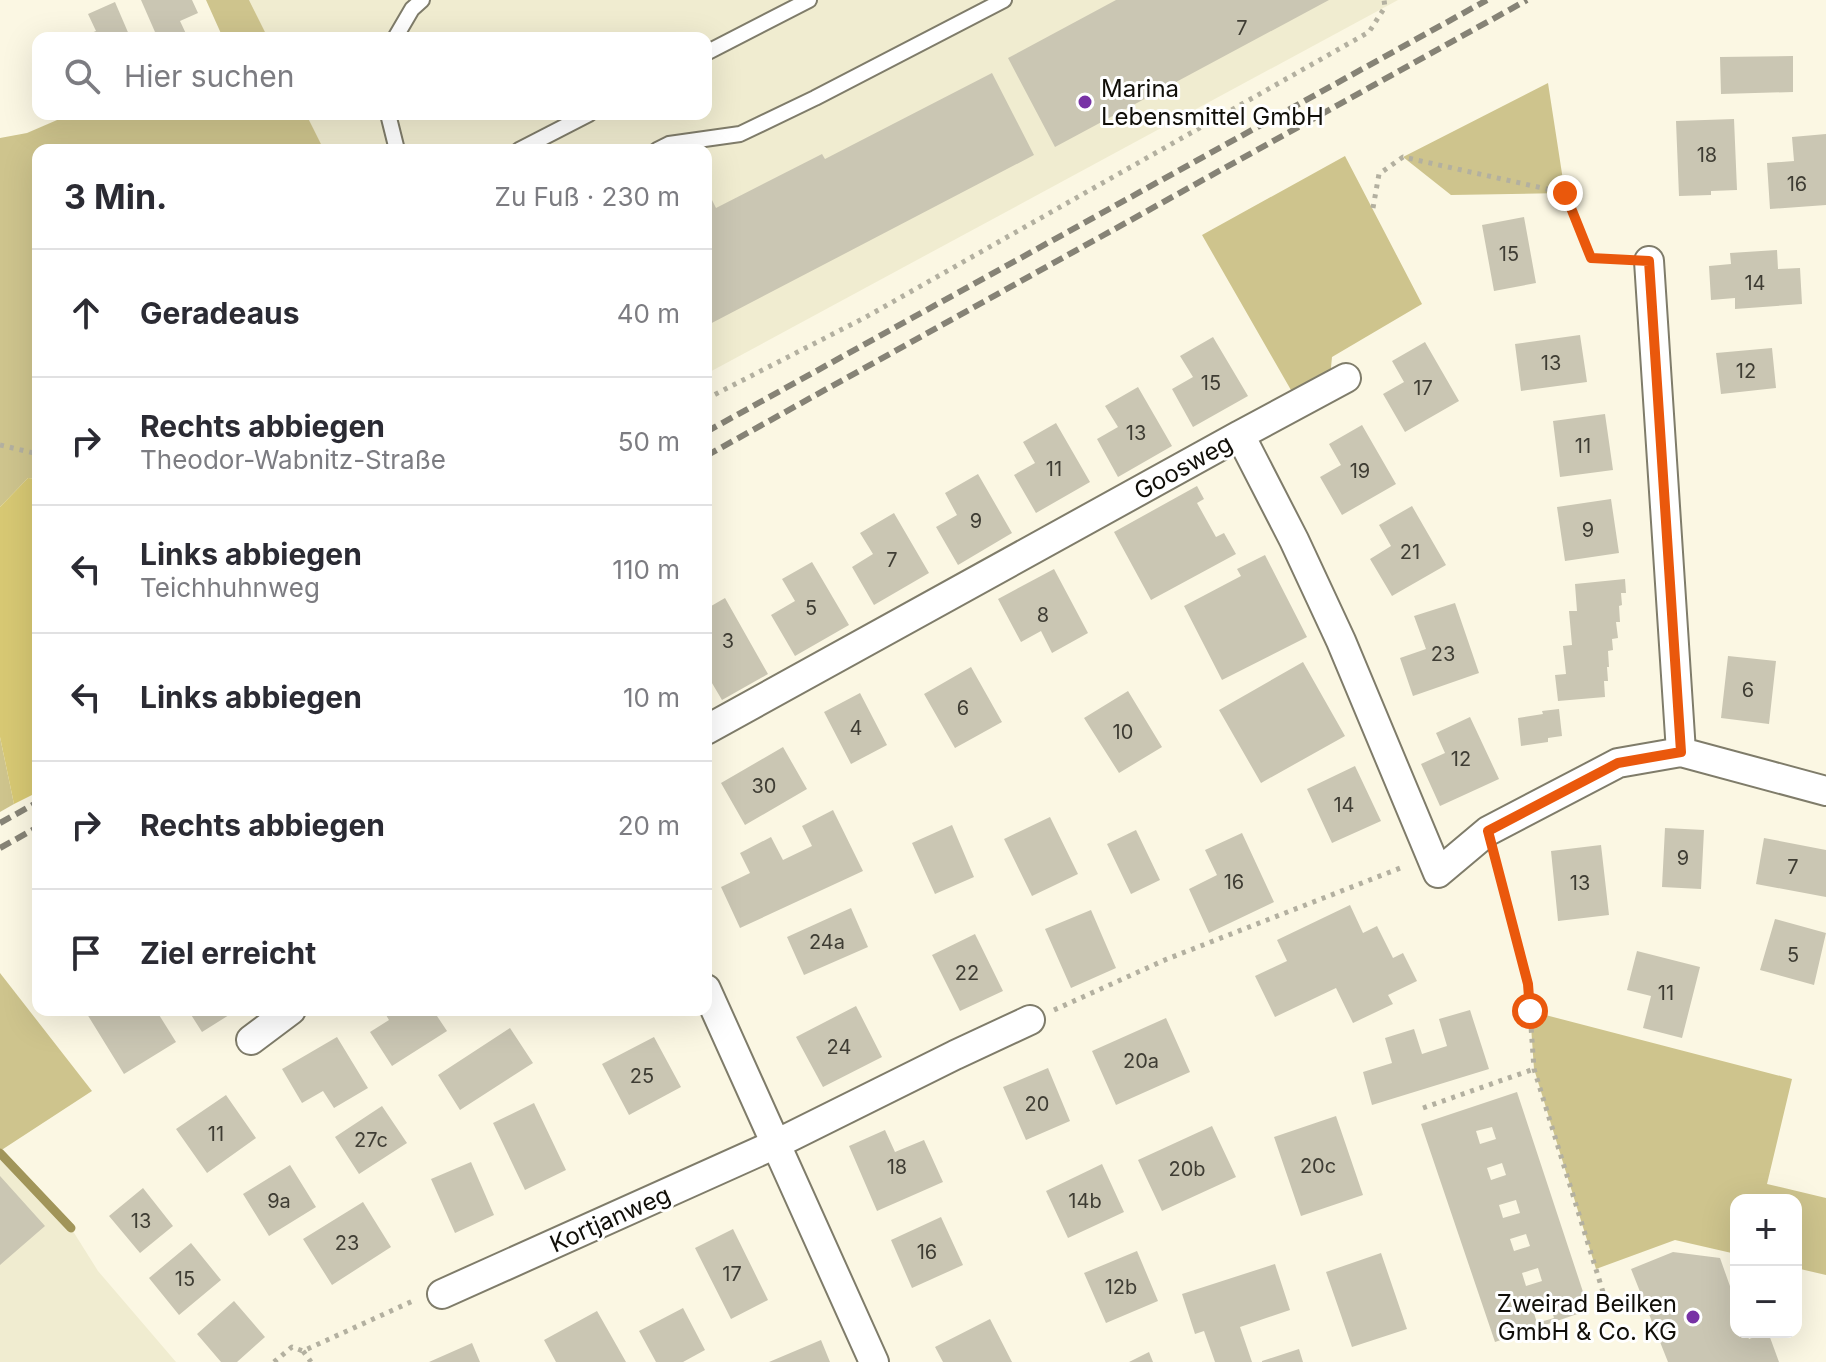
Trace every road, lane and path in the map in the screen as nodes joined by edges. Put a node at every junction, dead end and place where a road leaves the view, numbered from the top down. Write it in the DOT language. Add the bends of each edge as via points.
graph roads {
  1 [pos="422,0"];
  2 [pos="809,0"];
  3 [pos="1004,0"];
  4 [pos="1384,0"];
  5 [pos="399,32"];
  6 [pos="712,50"];
  7 [pos="390,120"];
  8 [pos="577,120"];
  9 [pos="396,144"];
  10 [pos="531,144"];
  11 [pos="669,144"];
  12 [pos="1373,208"];
  13 [pos="1649,261"];
  14 [pos="1346,378"];
  15 [pos="712,396"];
  16 [pos="1240,435"];
  17 [pos="0,445"];
  18 [pos="32,453"];
  19 [pos="712,727"];
  20 [pos="1681,752"];
  21 [pos="1826,791"];
  22 [pos="1488,831"];
  23 [pos="1438,873"];
  24 [pos="712,1002"];
  25 [pos="283,1016"];
  26 [pos="1030,1020"];
  27 [pos="251,1040"];
  28 [pos="1534,1069"];
  29 [pos="1423,1108"];
  30 [pos="778,1143"];
  31 [pos="1603,1292"];
  32 [pos="442,1294"];
  33 [pos="303,1351"];
  34 [pos="274,1362"];
  35 [pos="311,1362"];
  36 [pos="874,1362"];
  1 -- 5 [label="lane"];
  2 -- 6 [label="lane"];
  3 -- 11 [label="lane" via="740,134"];
  4 -- 15 [label="path" via="1369,32 866,317"];
  7 -- 9 [label="lane"];
  8 -- 10 [label="lane"];
  12 -- 13 [label="path" via="1379,174 1403,157 1565,193 1591,258"];
  13 -- 20 [label="street"];
  14 -- 16 [label="street"];
  16 -- 19 [label="street, Goosweg"];
  16 -- 23 [label="street, Goosweg" via="1341,641"];
  17 -- 18 [label="path"];
  20 -- 21 [label="street"];
  20 -- 22 [label="street" via="1618,763"];
  22 -- 23 [label="street"];
  22 -- 28 [label="path" via="1528,984"];
  23 -- 26 [label="path" via="1412,863 1167,959"];
  24 -- 30 [label="street"];
  25 -- 27 [label="street"];
  26 -- 30 [label="street, Kortjanweg"];
  28 -- 29 [label="path"];
  28 -- 31 [label="path"];
  30 -- 32 [label="street, Kortjanweg"];
  30 -- 36 [label="street"];
  32 -- 33 [label="path" via="422,1297"];
  33 -- 34 [label="path" via="292,1347"];
  33 -- 35 [label="path"];
}
